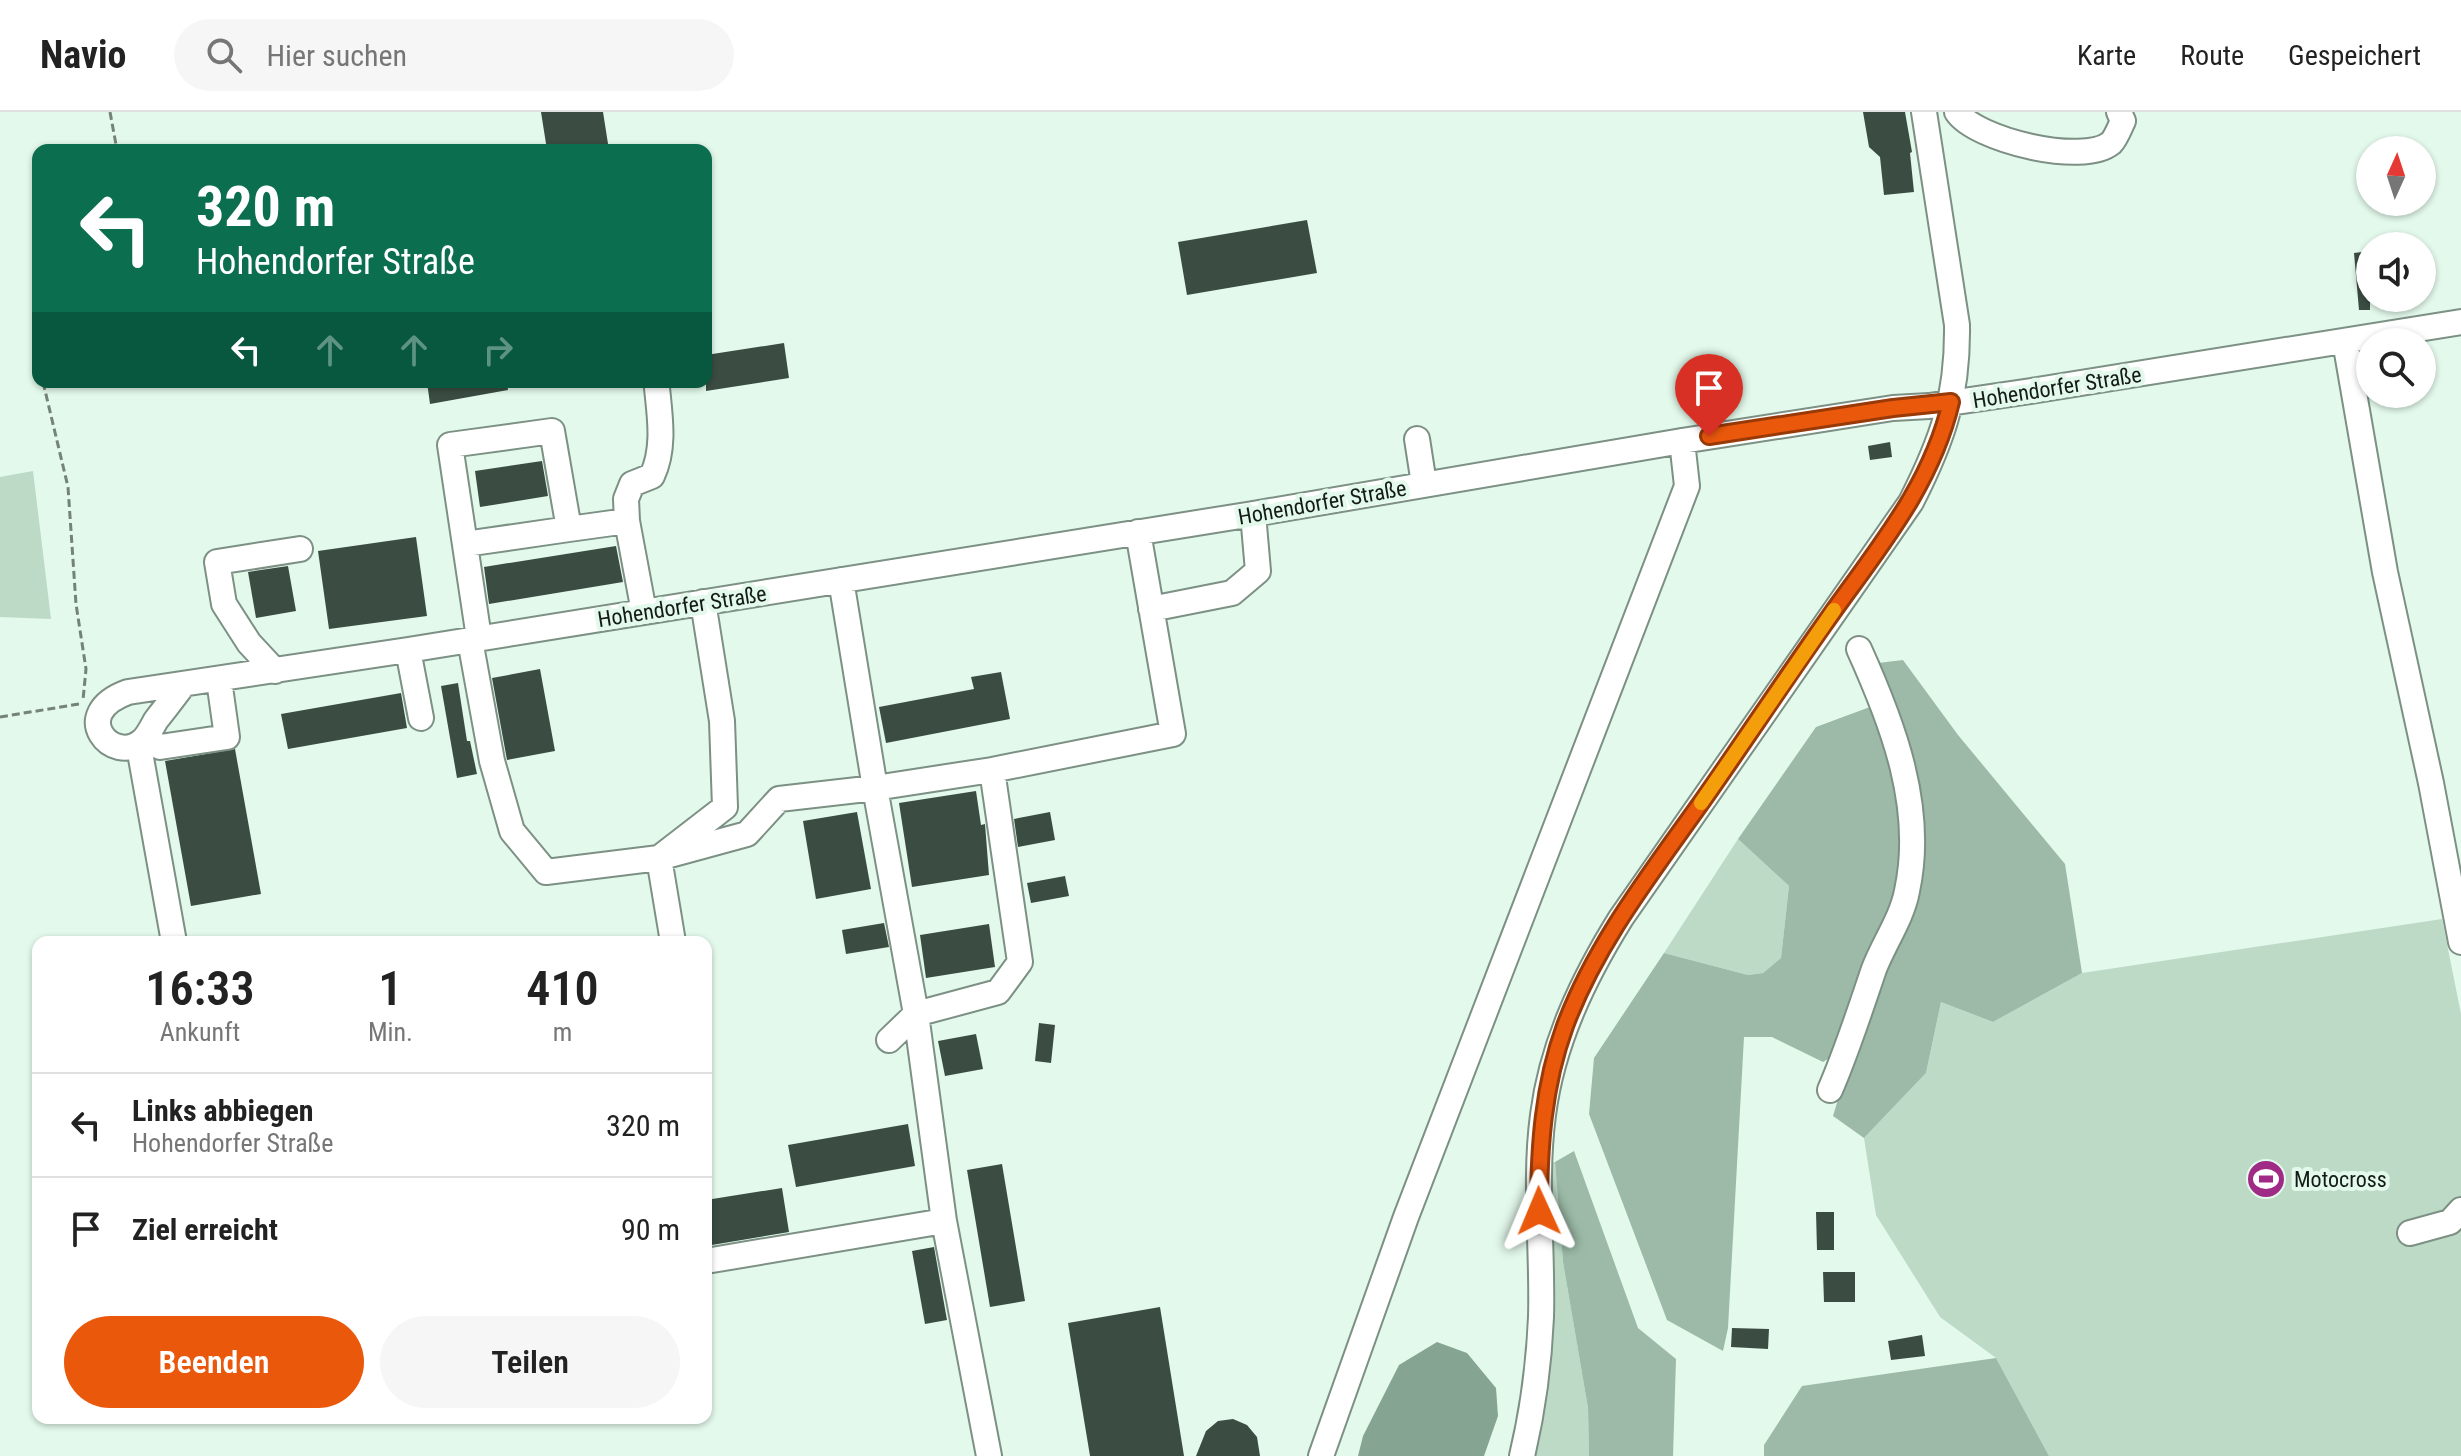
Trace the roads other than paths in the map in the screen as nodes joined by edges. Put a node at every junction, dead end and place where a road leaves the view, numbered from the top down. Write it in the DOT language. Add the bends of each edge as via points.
graph roads {
  1 [pos="1924,112"];
  2 [pos="1957,112"];
  3 [pos="2119,112"];
  4 [pos="2461,322"];
  5 [pos="2345,341"];
  6 [pos="657,388"];
  7 [pos="1951,402"];
  8 [pos="1417,439"];
  9 [pos="1682,441"];
  10 [pos="1424,484"];
  11 [pos="1253,514"];
  12 [pos="627,521"];
  13 [pos="569,529"];
  14 [pos="1138,532"];
  15 [pos="465,544"];
  16 [pos="300,549"];
  17 [pos="841,580"];
  18 [pos="703,602"];
  19 [pos="1151,609"];
  20 [pos="644,612"];
  21 [pos="475,639"];
  22 [pos="1859,649"];
  23 [pos="408,650"];
  24 [pos="275,671"];
  25 [pos="219,680"];
  26 [pos="183,685"];
  27 [pos="421,718"];
  28 [pos="144,740"];
  29 [pos="992,770"];
  30 [pos="875,788"];
  31 [pos="659,858"];
  32 [pos="173,936"];
  33 [pos="672,936"];
  34 [pos="2461,942"];
  35 [pos="916,1014"];
  36 [pos="889,1040"];
  37 [pos="1830,1090"];
  38 [pos="2461,1210"];
  39 [pos="944,1221"];
  40 [pos="2410,1233"];
  41 [pos="712,1260"];
  42 [pos="989,1456"];
  43 [pos="1321,1456"];
  44 [pos="1522,1456"];
  1 -- 7 [label="street" via="1956,304 1958,358"];
  2 -- 3 [label="street" via="1981,131 2066,153 2093,151 2112,142 2123,121"];
  4 -- 5 [label="street, Hohendorfer Straße"];
  5 -- 7 [label="street, Hohendorfer Straße"];
  5 -- 34 [label="street" via="2385,572"];
  6 -- 12 [label="street" via="657,466 652,476 632,484"];
  7 -- 9 [label="street, Hohendorfer Straße"];
  7 -- 44 [label="street" via="1934,458 1911,502 1621,918 1565,1026 1543,1115 1538,1369"];
  8 -- 10 [label="street"];
  9 -- 10 [label="street, Hohendorfer Straße"];
  9 -- 43 [label="street" via="1687,486 1406,1217"];
  10 -- 11 [label="street, Hohendorfer Straße"];
  11 -- 14 [label="street, Hohendorfer Straße"];
  11 -- 19 [label="street" via="1258,571 1232,593"];
  12 -- 13 [label="street"];
  12 -- 20 [label="street"];
  13 -- 15 [label="street"];
  13 -- 15 [label="street" via="552,431 450,445"];
  14 -- 17 [label="street, Hohendorfer Straße"];
  14 -- 19 [label="street"];
  15 -- 21 [label="street"];
  16 -- 24 [label="street" via="217,562 224,604"];
  17 -- 18 [label="street, Hohendorfer Straße"];
  17 -- 30 [label="street"];
  18 -- 20 [label="street, Hohendorfer Straße"];
  18 -- 31 [label="street" via="722,721 725,807"];
  19 -- 29 [label="street" via="1173,734"];
  20 -- 21 [label="street, Hohendorfer Straße"];
  21 -- 23 [label="street, Hohendorfer Straße"];
  21 -- 31 [label="street" via="492,761 512,831 546,872"];
  22 -- 37 [label="street" via="1902,758 1912,819 1911,852 1907,892"];
  23 -- 24 [label="street, Hohendorfer Straße"];
  23 -- 27 [label="street"];
  24 -- 25 [label="street, Hohendorfer Straße"];
  25 -- 26 [label="street, Hohendorfer Straße"];
  25 -- 28 [label="street" via="227,737 160,747"];
  26 -- 28 [label="street"];
  26 -- 28 [label="street, Hohendorfer Straße" via="128,692 92,706 101,736 114,747"];
  28 -- 32 [label="street" via="141,758"];
  29 -- 30 [label="street"];
  29 -- 35 [label="street" via="1020,962 998,992"];
  30 -- 31 [label="street" via="779,799 747,834"];
  30 -- 35 [label="street"];
  31 -- 33 [label="street"];
  35 -- 36 [label="street"];
  35 -- 39 [label="street"];
  38 -- 40 [label="street" via="2450,1222"];
  39 -- 41 [label="street"];
  39 -- 42 [label="street"];
}
